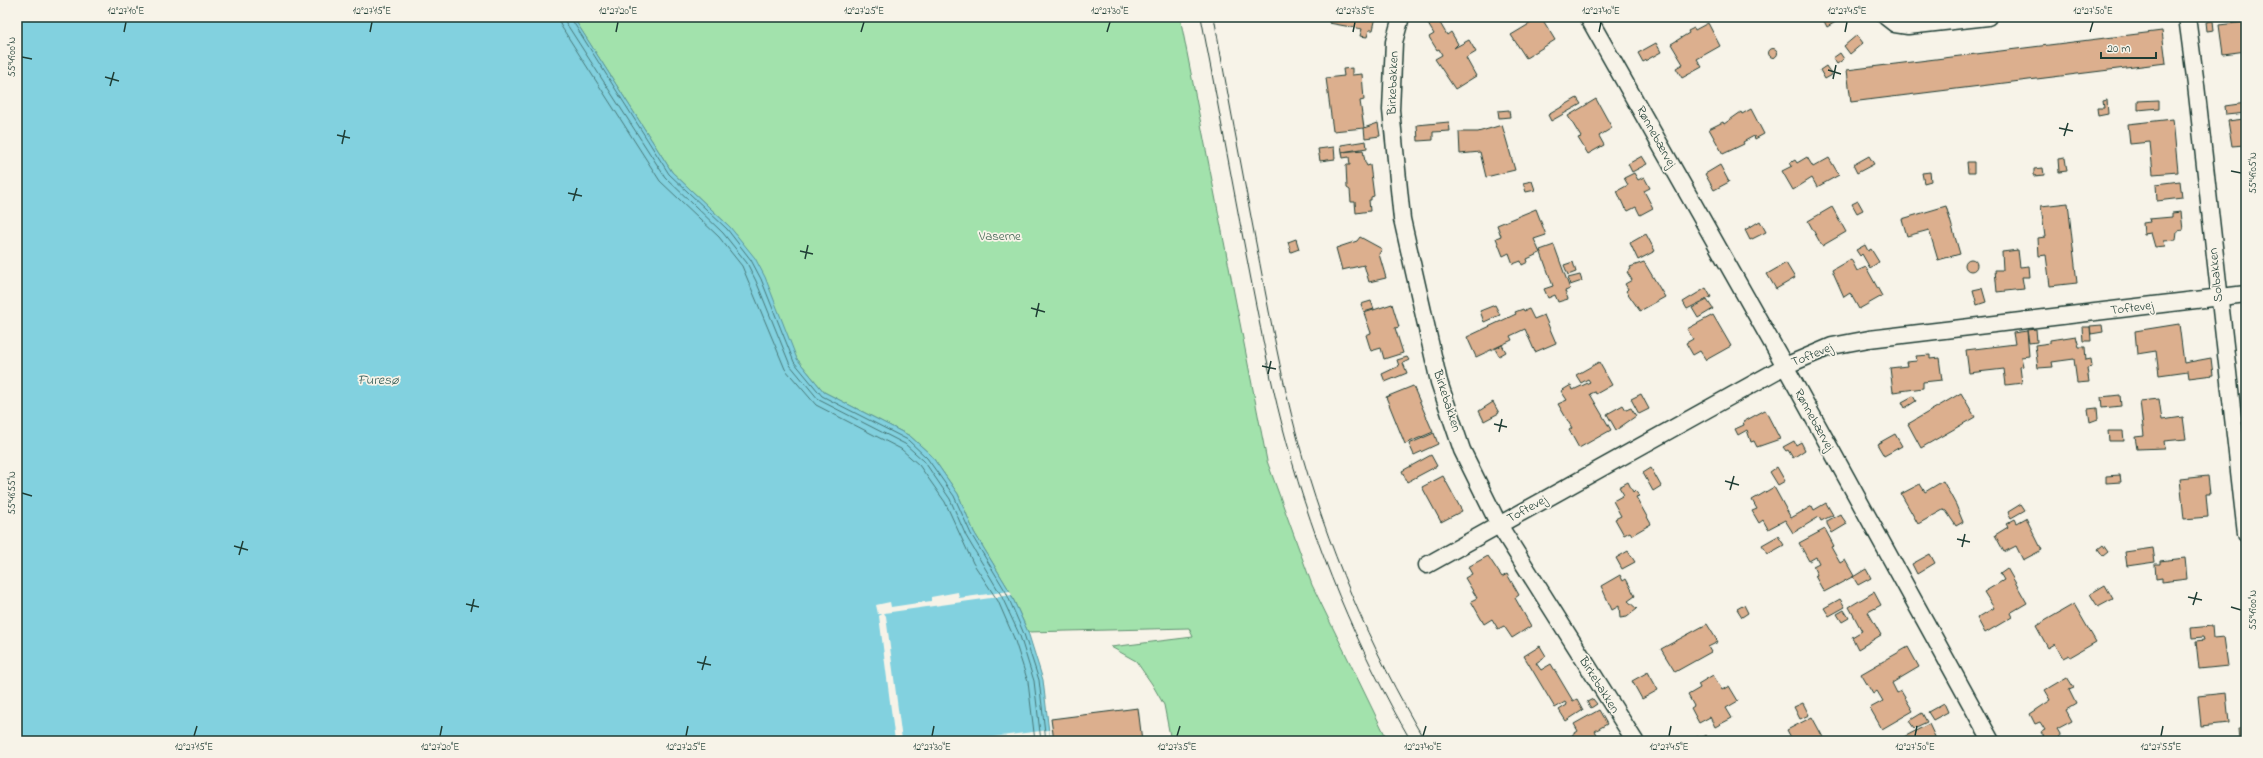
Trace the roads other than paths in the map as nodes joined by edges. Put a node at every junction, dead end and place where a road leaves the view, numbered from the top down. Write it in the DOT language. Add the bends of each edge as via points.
graph roads {
  1 [pos="1401,17"];
  2 [pos="1588,17"];
  3 [pos="1886,17"];
  4 [pos="1988,17"];
  5 [pos="2187,17"];
  6 [pos="2246,294"];
  7 [pos="2219,298"];
  8 [pos="1785,366"];
  9 [pos="1499,524"];
  10 [pos="2246,534"];
  11 [pos="1427,565"];
  12 [pos="1635,741"];
  13 [pos="1991,741"];
  1 -- 9 [label="street, Birkebakken" via="1394,42 1390,110 1402,219 1439,382 1462,450"];
  2 -- 8 [label="street, Rønnebærvej"];
  3 -- 4 [label="street" via="1895,24 1908,26"];
  5 -- 7 [label="street, Solbakken"];
  6 -- 7 [label="street, Toftevej"];
  7 -- 8 [label="street, Toftevej" via="1870,339 1832,346"];
  7 -- 10 [label="street, Solbakken"];
  8 -- 9 [label="street, Toftevej"];
  8 -- 13 [label="street, Rønnebærvej"];
  9 -- 11 [label="street, Toftevej"];
  9 -- 12 [label="street, Birkebakken"];
}
